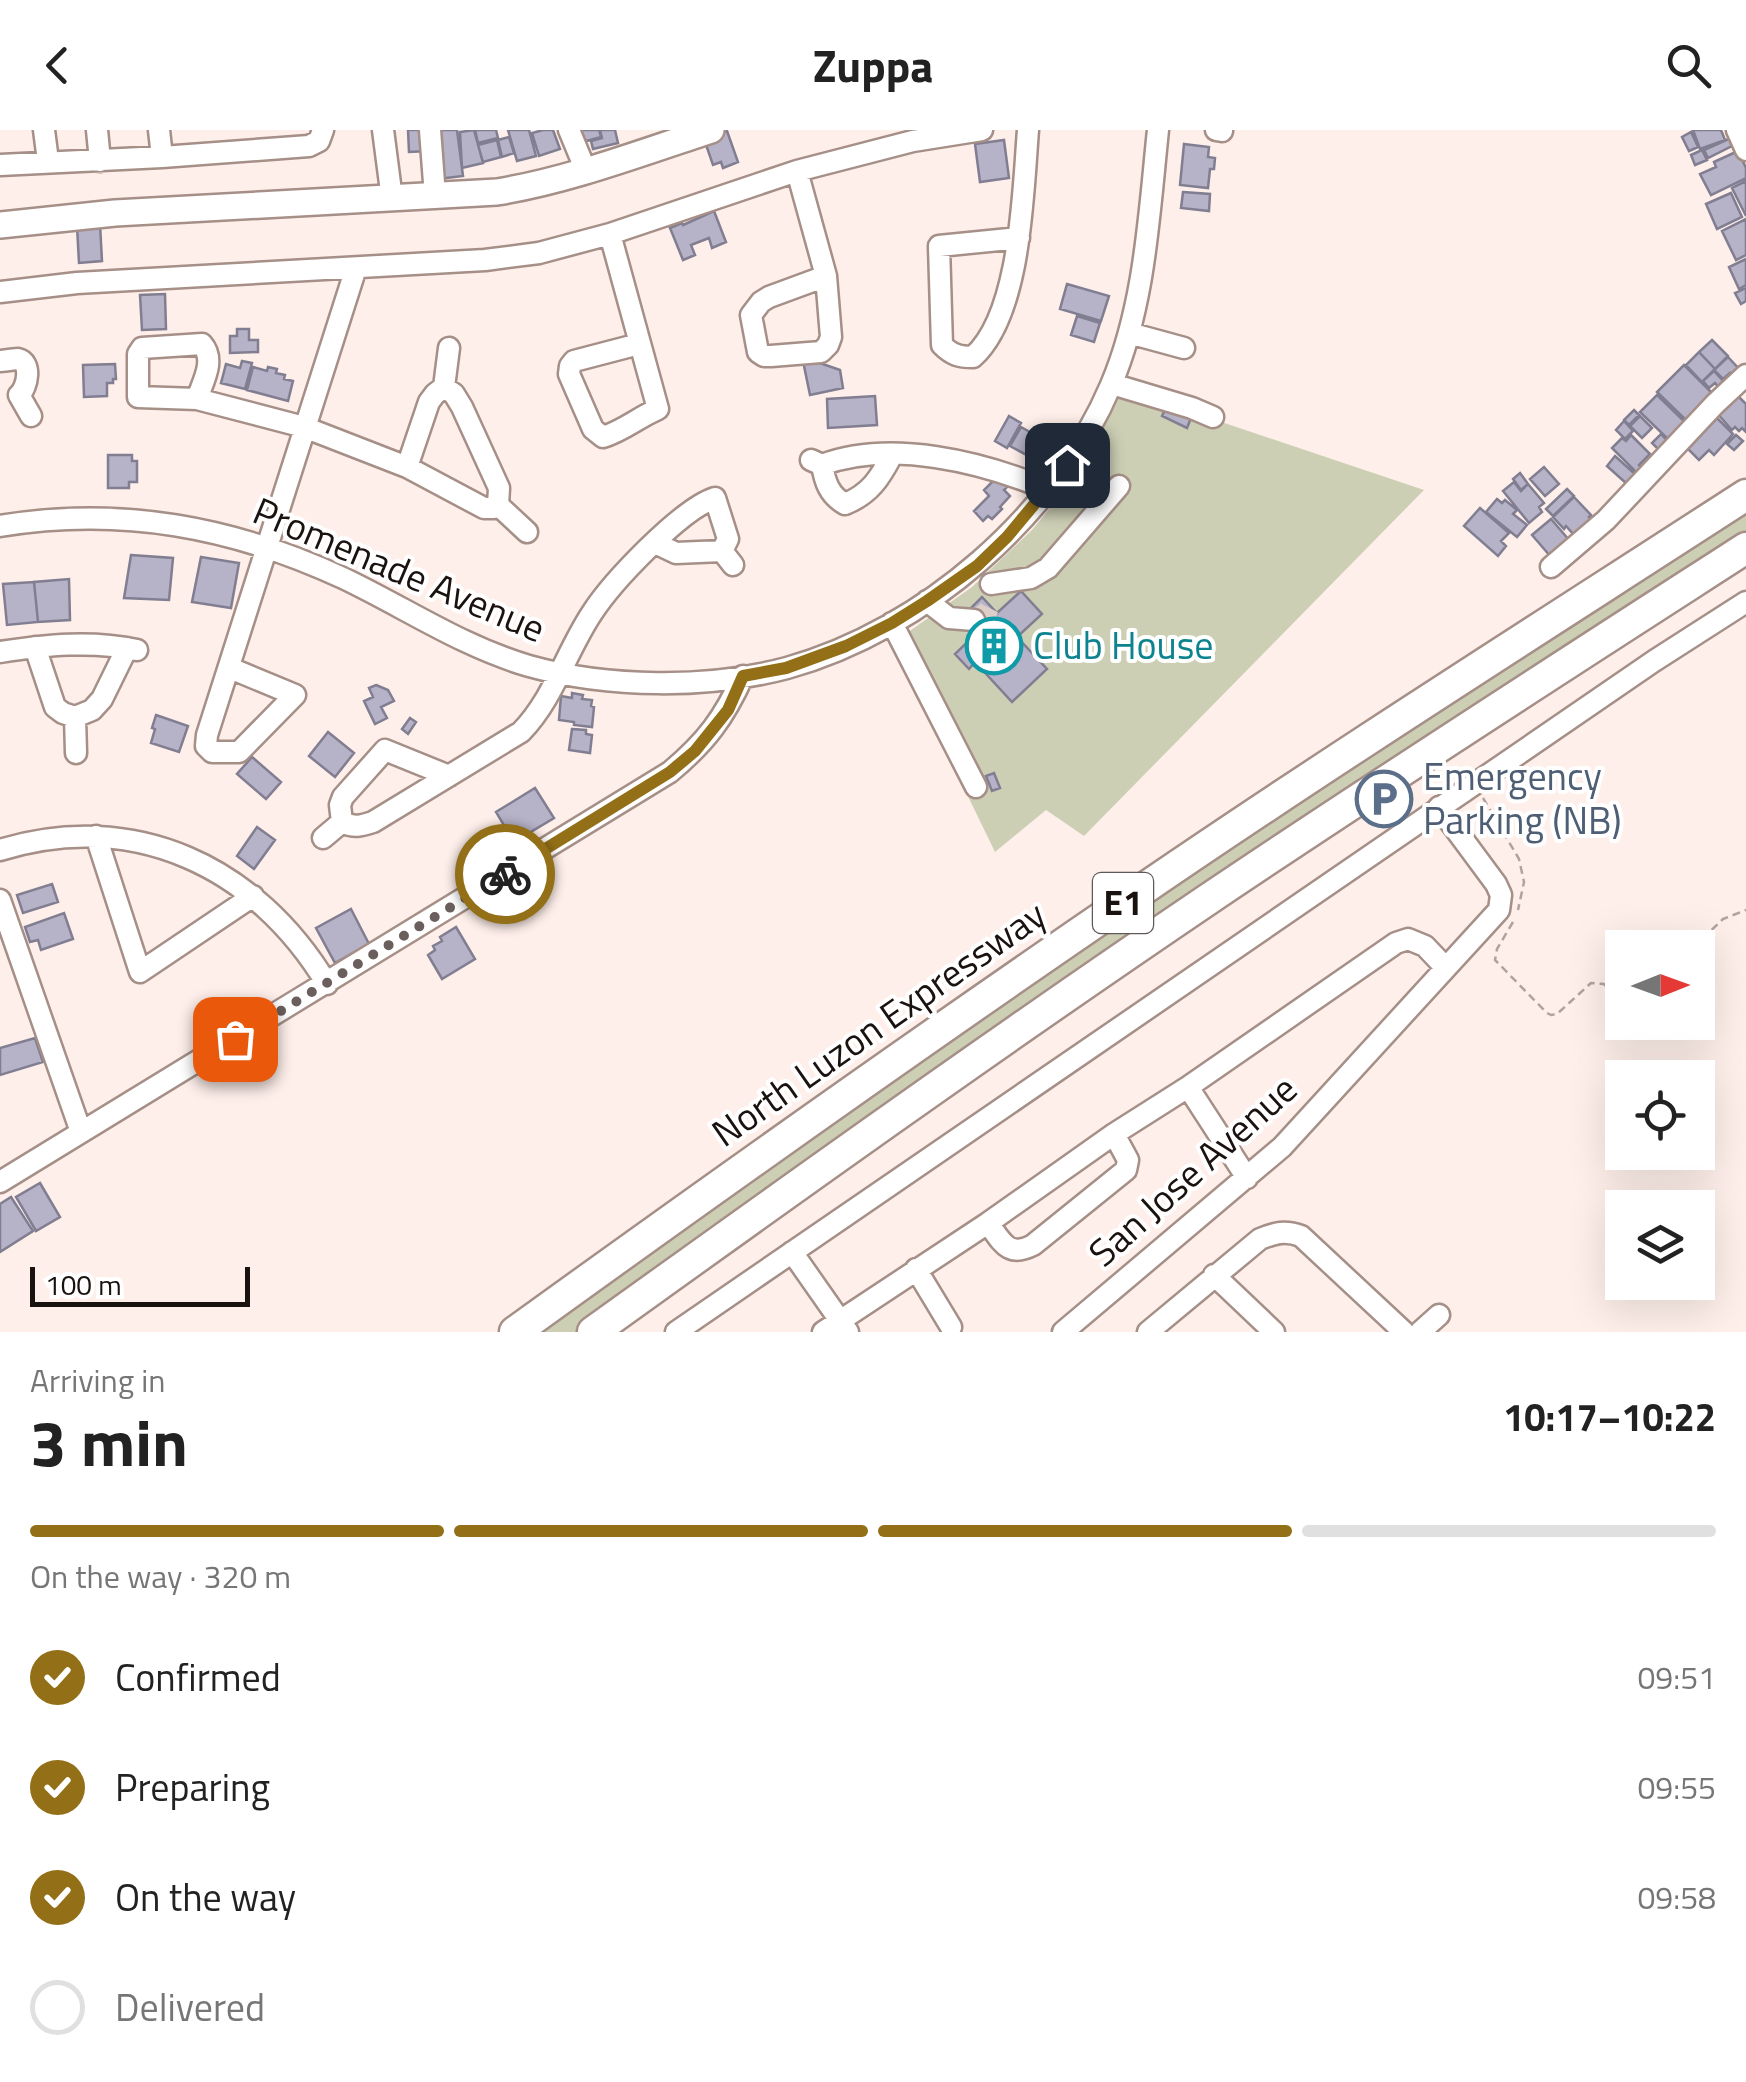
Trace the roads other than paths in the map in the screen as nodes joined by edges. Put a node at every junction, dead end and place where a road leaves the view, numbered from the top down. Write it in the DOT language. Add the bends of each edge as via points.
graph roads {
  1 [pos="44,130"];
  2 [pos="97,130"];
  3 [pos="159,130"];
  4 [pos="323,130"];
  5 [pos="383,130"];
  6 [pos="430,130"];
  7 [pos="569,130"];
  8 [pos="982,130"];
  9 [pos="1028,130"];
  10 [pos="1158,130"];
  11 [pos="1736,130"];
  12 [pos="699,132"];
  13 [pos="263,139"];
  14 [pos="1746,150"];
  15 [pos="162,157"];
  16 [pos="100,160"];
  17 [pos="48,162"];
  18 [pos="0,165"];
  19 [pos="586,171"];
  20 [pos="797,172"];
  21 [pos="435,196"];
  22 [pos="392,200"];
  23 [pos="0,225"];
  24 [pos="610,234"];
  25 [pos="1020,238"];
  26 [pos="356,268"];
  27 [pos="826,276"];
  28 [pos="0,292"];
  29 [pos="1128,333"];
  30 [pos="639,344"];
  31 [pos="450,348"];
  32 [pos="1184,348"];
  33 [pos="0,360"];
  34 [pos="1746,375"];
  35 [pos="1112,384"];
  36 [pos="444,387"];
  37 [pos="10,396"];
  38 [pos="196,398"];
  39 [pos="31,416"];
  40 [pos="1213,417"];
  41 [pos="304,427"];
  42 [pos="892,454"];
  43 [pos="407,467"];
  44 [pos="1118,486"];
  45 [pos="1047,489"];
  46 [pos="1746,495"];
  47 [pos="498,505"];
  48 [pos="0,526"];
  49 [pos="527,532"];
  50 [pos="655,543"];
  51 [pos="1746,548"];
  52 [pos="267,549"];
  53 [pos="977,566"];
  54 [pos="1550,567"];
  55 [pos="927,601"];
  56 [pos="1746,602"];
  57 [pos="974,620"];
  58 [pos="892,623"];
  59 [pos="35,647"];
  60 [pos="0,652"];
  61 [pos="230,668"];
  62 [pos="560,674"];
  63 [pos="743,676"];
  64 [pos="75,717"];
  65 [pos="76,752"];
  66 [pos="449,776"];
  67 [pos="976,786"];
  68 [pos="1440,807"];
  69 [pos="342,822"];
  70 [pos="96,836"];
  71 [pos="323,838"];
  72 [pos="0,850"];
  73 [pos="253,896"];
  74 [pos="0,900"];
  75 [pos="1445,967"];
  76 [pos="327,984"];
  77 [pos="1188,1087"];
  78 [pos="82,1132"];
  79 [pos="1114,1134"];
  80 [pos="1247,1178"];
  81 [pos="0,1182"];
  82 [pos="988,1224"];
  83 [pos="792,1252"];
  84 [pos="916,1269"];
  85 [pos="1214,1276"];
  86 [pos="1439,1315"];
  87 [pos="951,1327"];
  88 [pos="837,1328"];
  89 [pos="515,1332"];
  90 [pos="594,1332"];
  91 [pos="676,1332"];
  92 [pos="1063,1332"];
  93 [pos="1148,1332"];
  94 [pos="1274,1332"];
  95 [pos="1404,1332"];
  96 [pos="1420,1332"];
  1 -- 17 [label="street"];
  2 -- 16 [label="street"];
  3 -- 15 [label="street"];
  4 -- 13 [label="street" via="310,146"];
  5 -- 22 [label="street"];
  6 -- 21 [label="street"];
  7 -- 19 [label="street"];
  8 -- 20 [label="street"];
  9 -- 25 [label="street"];
  10 -- 29 [label="street, Promenade Avenue"];
  11 -- 14 [label="street"];
  12 -- 19 [label="main road"];
  13 -- 15 [label="street"];
  15 -- 16 [label="street"];
  16 -- 17 [label="street"];
  17 -- 18 [label="street"];
  19 -- 21 [label="main road" via="534,186"];
  20 -- 24 [label="street"];
  20 -- 27 [label="street"];
  21 -- 22 [label="main road"];
  22 -- 23 [label="main road"];
  24 -- 26 [label="street" via="539,253"];
  24 -- 30 [label="street"];
  25 -- 25 [label="street" via="996,325 982,349 973,357 950,353 942,345 939,246"];
  26 -- 28 [label="street"];
  26 -- 41 [label="street"];
  27 -- 27 [label="street" via="828,345 821,352 758,352 751,315 760,302"];
  29 -- 32 [label="street"];
  29 -- 35 [label="street, Promenade Avenue"];
  30 -- 30 [label="street" via="658,409 603,437 593,429 570,366"];
  31 -- 36 [label="street"];
  33 -- 37 [label="street" via="26,364 25,390"];
  34 -- 54 [label="street" via="1606,520"];
  35 -- 40 [label="street"];
  35 -- 45 [label="street, Promenade Avenue" via="1086,438"];
  36 -- 43 [label="street" via="429,402"];
  36 -- 47 [label="street" via="462,408 492,472"];
  37 -- 39 [label="street"];
  38 -- 41 [label="street"];
  41 -- 43 [label="street"];
  41 -- 52 [label="street"];
  42 -- 42 [label="street" via="877,483 844,510 817,462"];
  42 -- 45 [label="street" via="1008,473"];
  43 -- 47 [label="street" via="484,508"];
  44 -- 53 [label="street" via="1048,568 1031,578 992,593"];
  45 -- 53 [label="street, Promenade Avenue"];
  46 -- 89 [label="highway, North Luzon Expressway / E1" via="1129,898"];
  47 -- 49 [label="street"];
  48 -- 52 [label="street, Promenade Avenue" via="157,522"];
  50 -- 50 [label="street" via="676,554 728,558 715,498"];
  50 -- 62 [label="street" via="592,612"];
  51 -- 90 [label="highway, E1" via="1162,930"];
  52 -- 61 [label="street"];
  52 -- 62 [label="street, Promenade Avenue" via="344,579 468,644"];
  53 -- 55 [label="street, Promenade Avenue"];
  55 -- 57 [label="street" via="949,618"];
  55 -- 58 [label="street, Promenade Avenue"];
  56 -- 68 [label="street"];
  58 -- 63 [label="street, Promenade Avenue" via="818,657"];
  58 -- 67 [label="street"];
  59 -- 60 [label="street"];
  59 -- 64 [label="street" via="55,707"];
  59 -- 64 [label="street" via="133,649 102,699"];
  61 -- 61 [label="street" via="294,696 239,752 212,752 207,735"];
  62 -- 63 [label="street, Promenade Avenue" via="654,683"];
  62 -- 66 [label="street" via="521,732"];
  63 -- 76 [label="street" via="728,710 670,772"];
  64 -- 65 [label="street"];
  66 -- 69 [label="street" via="373,822"];
  66 -- 69 [label="street" via="385,750 344,796"];
  68 -- 75 [label="street, San Jose Avenue" via="1501,895 1500,910"];
  68 -- 83 [label="street"];
  69 -- 71 [label="street"];
  70 -- 72 [label="street"];
  70 -- 73 [label="street" via="178,852"];
  70 -- 73 [label="street" via="140,972"];
  73 -- 76 [label="street" via="303,946"];
  74 -- 78 [label="street"];
  75 -- 77 [label="street" via="1425,946 1408,939 1396,943"];
  75 -- 80 [label="street, San Jose Avenue"];
  76 -- 78 [label="street"];
  77 -- 79 [label="street"];
  77 -- 80 [label="street"];
  78 -- 81 [label="street"];
  79 -- 82 [label="street"];
  79 -- 82 [label="street" via="1128,1160 1126,1170 1033,1245 1013,1250"];
  80 -- 92 [label="street, San Jose Avenue"];
  82 -- 84 [label="street"];
  83 -- 88 [label="street"];
  83 -- 91 [label="street"];
  84 -- 87 [label="street"];
  84 -- 88 [label="street"];
  85 -- 93 [label="street"];
  85 -- 94 [label="street"];
  85 -- 95 [label="street" via="1260,1238 1290,1228"];
  86 -- 96 [label="street"];
}
